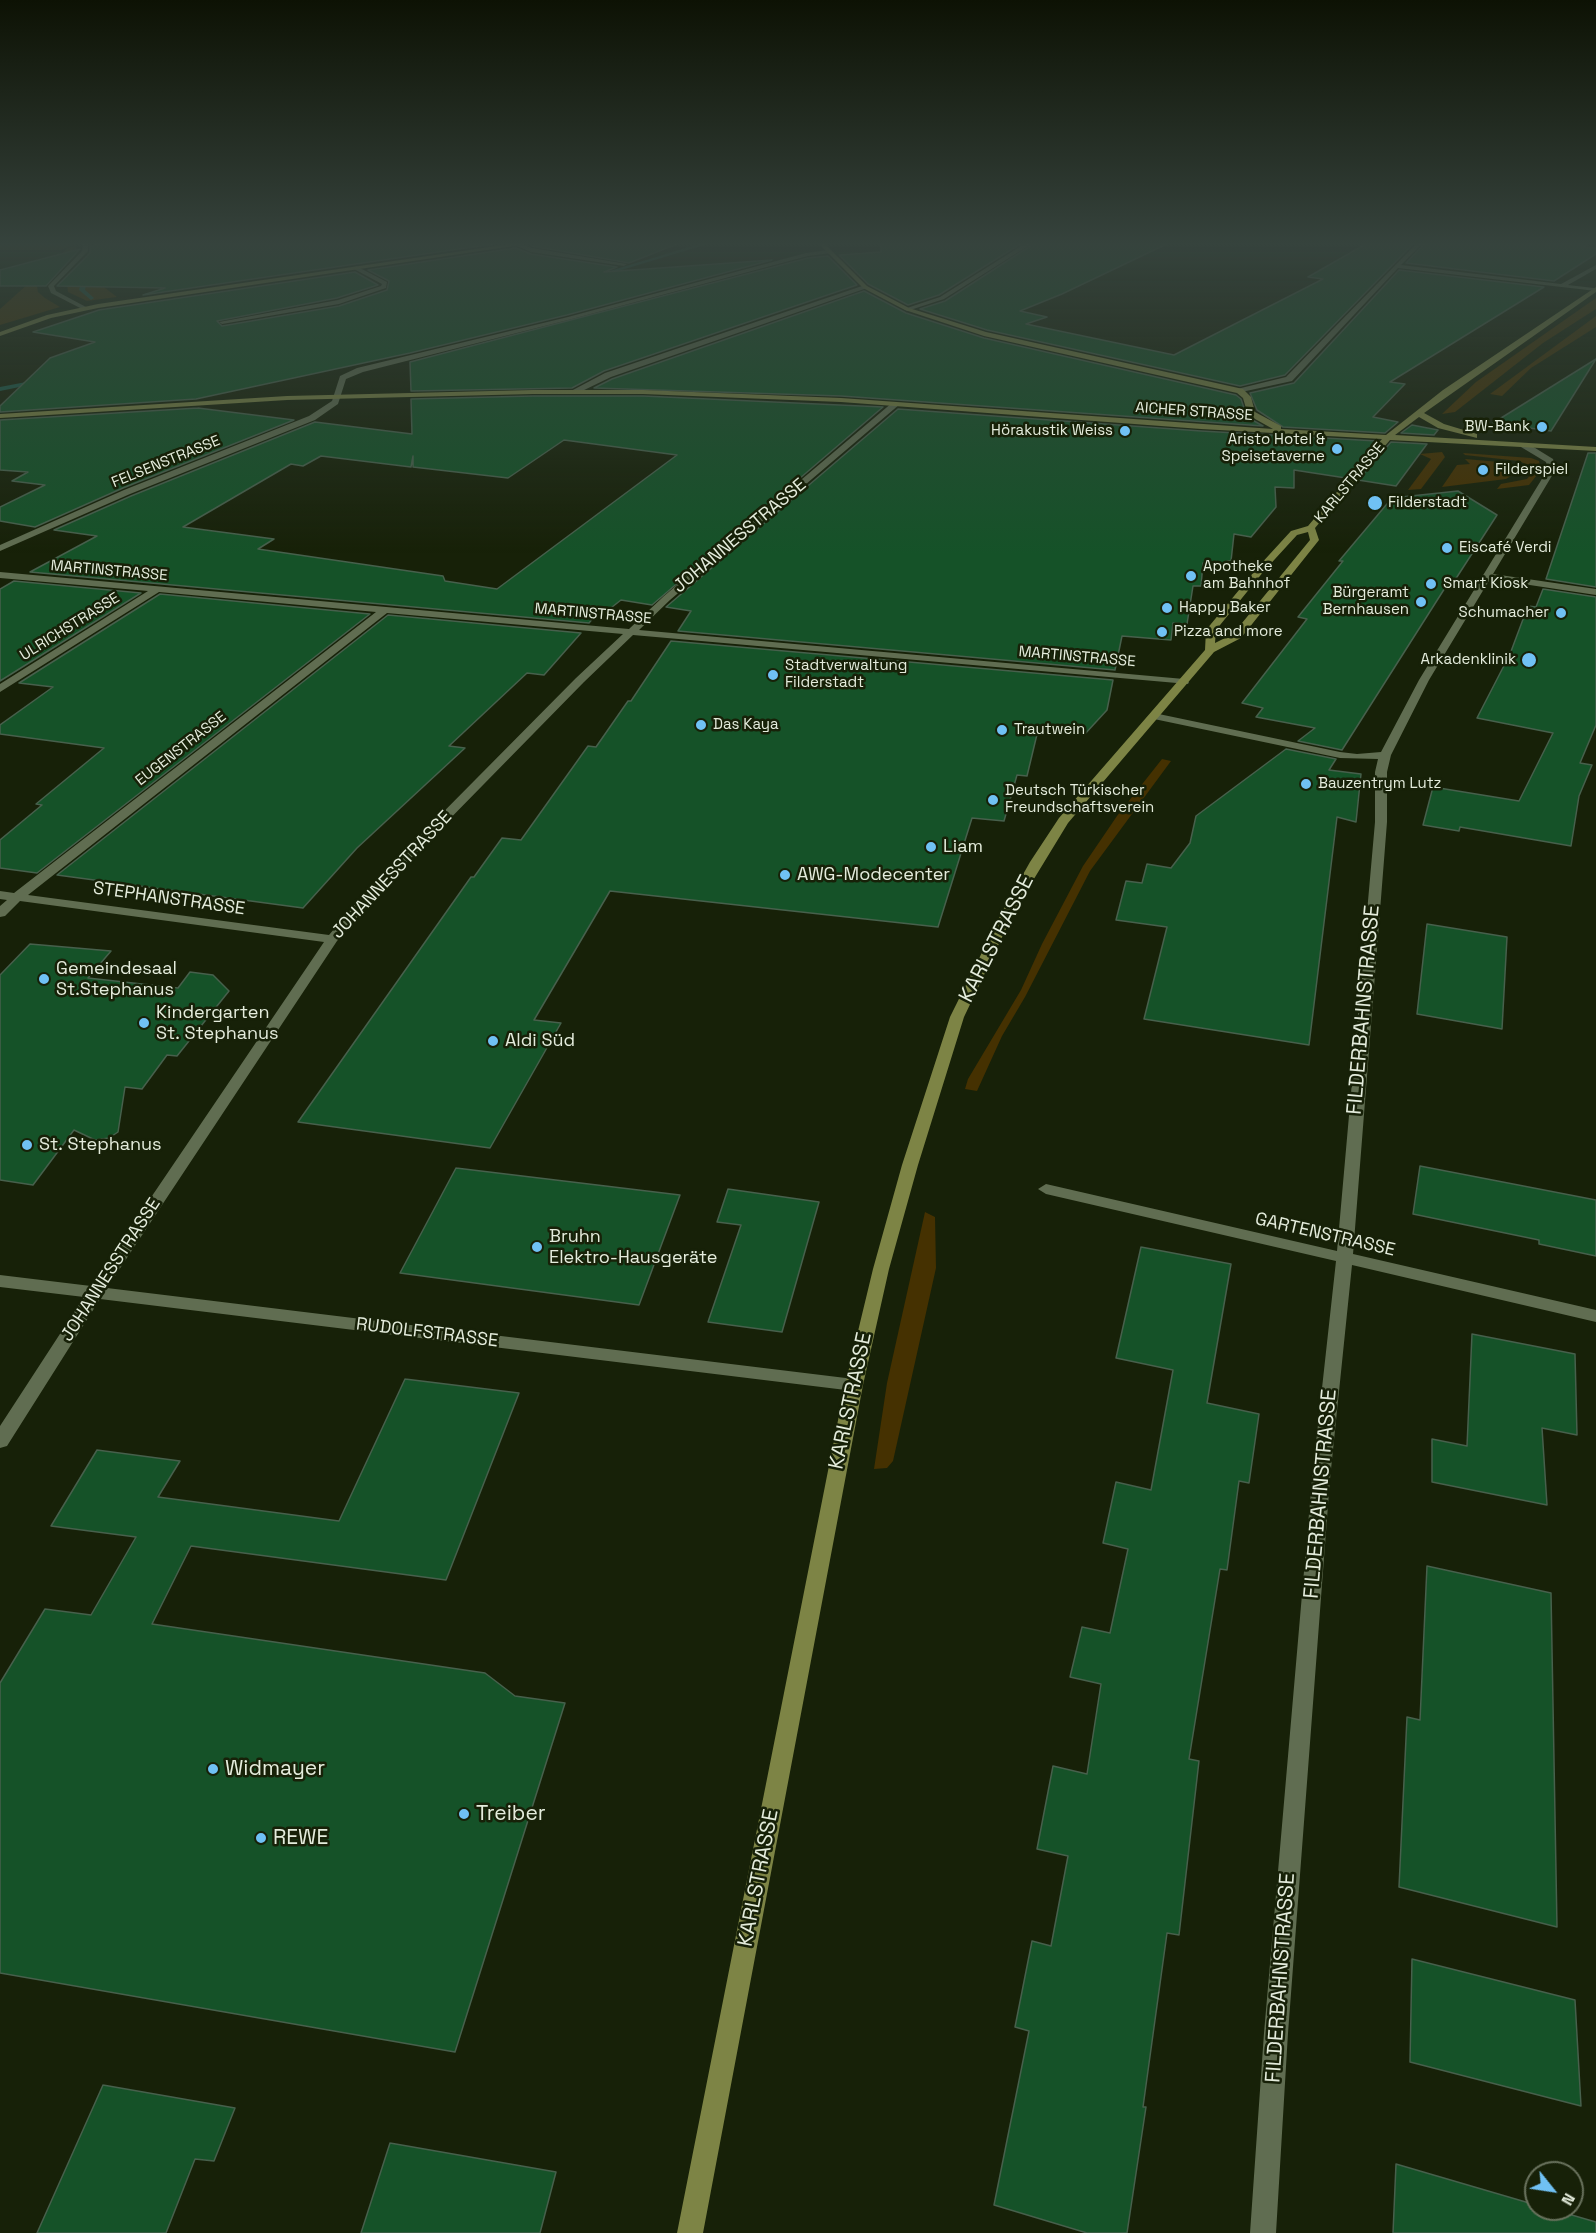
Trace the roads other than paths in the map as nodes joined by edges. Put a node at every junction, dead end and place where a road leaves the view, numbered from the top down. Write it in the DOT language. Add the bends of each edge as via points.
graph roads {
  1 [pos="457,345"];
  2 [pos="695,345"];
  3 [pos="1034,345"];
  4 [pos="1321,345"];
  5 [pos="1516,345"];
  6 [pos="575,391"];
  7 [pos="1240,391"];
  8 [pos="338,396"];
  9 [pos="896,404"];
  10 [pos="1418,413"];
  11 [pos="0,416"];
  12 [pos="1286,432"];
  13 [pos="1388,437"];
  14 [pos="1524,445"];
  15 [pos="1596,449"];
  16 [pos="1311,528"];
  17 [pos="0,548"];
  18 [pos="1261,569"];
  19 [pos="1287,574"];
  20 [pos="0,575"];
  21 [pos="1485,576"];
  22 [pos="156,590"];
  23 [pos="1596,592"];
  24 [pos="1233,602"];
  25 [pos="383,610"];
  26 [pos="1258,610"];
  27 [pos="630,632"];
  28 [pos="1210,650"];
  29 [pos="1184,682"];
  30 [pos="0,689"];
  31 [pos="1154,716"];
  32 [pos="1385,755"];
  33 [pos="0,895"];
  34 [pos="17,897"];
  35 [pos="0,913"];
  36 [pos="332,939"];
  37 [pos="1046,1190"];
  38 [pos="1344,1260"];
  39 [pos="0,1281"];
  40 [pos="96,1292"];
  41 [pos="1596,1316"];
  42 [pos="854,1385"];
  43 [pos="0,1442"];
  44 [pos="690,2233"];
  45 [pos="1263,2233"];
  1 -- 8 [label="street, FELSENSTRASSE" via="374,365 343,378"];
  2 -- 6 [label="street" via="608,375"];
  3 -- 7 [label="main road"];
  4 -- 7 [label="street" via="1289,379"];
  5 -- 10 [label="main road, KARLSTRASSE"];
  6 -- 8 [label="main road, AICHER STRASSE"];
  6 -- 9 [label="main road, AICHER STRASSE"];
  7 -- 12 [label="main road" via="1247,397 1251,413"];
  8 -- 11 [label="main road, AICHER STRASSE"];
  8 -- 17 [label="street, FELSENSTRASSE" via="330,407 300,423"];
  9 -- 12 [label="main road, AICHER STRASSE"];
  9 -- 27 [label="street, JOHANNESSTRASSE"];
  10 -- 13 [label="main road, KARLSTRASSE"];
  10 -- 14 [label="main road" via="1463,433"];
  12 -- 13 [label="main road, AICHER STRASSE"];
  13 -- 14 [label="main road, AICHER STRASSE"];
  13 -- 16 [label="main road, KARLSTRASSE"];
  14 -- 15 [label="main road, AICHER STRASSE"];
  14 -- 21 [label="street, FILDERBAHNSTRASSE" via="1550,461 1552,469"];
  16 -- 18 [label="main road, KARLSTRASSE" via="1294,533"];
  16 -- 19 [label="main road, KARLSTRASSE" via="1316,540"];
  18 -- 19 [label="main road" via="1278,569"];
  18 -- 24 [label="main road, KARLSTRASSE"];
  19 -- 26 [label="main road, KARLSTRASSE"];
  20 -- 22 [label="street, MARTINSTRASSE"];
  21 -- 23 [label="street"];
  21 -- 32 [label="street, FILDERBAHNSTRASSE"];
  22 -- 25 [label="street, MARTINSTRASSE"];
  22 -- 30 [label="street, ULRICHSTRASSE"];
  24 -- 26 [label="main road" via="1240,612"];
  24 -- 28 [label="main road, KARLSTRASSE" via="1211,630"];
  25 -- 27 [label="street, MARTINSTRASSE"];
  25 -- 34 [label="street, EUGENSTRASSE"];
  26 -- 28 [label="main road, KARLSTRASSE" via="1237,636"];
  27 -- 29 [label="street, MARTINSTRASSE"];
  27 -- 36 [label="street, JOHANNESSTRASSE" via="378,884"];
  28 -- 29 [label="main road, KARLSTRASSE"];
  29 -- 31 [label="main road, KARLSTRASSE"];
  31 -- 32 [label="street" via="1340,755"];
  31 -- 42 [label="main road, KARLSTRASSE" via="1063,821 1014,900 970,988 957,1017 910,1165"];
  32 -- 38 [label="street, FILDERBAHNSTRASSE"];
  33 -- 34 [label="street, STEPHANSTRASSE"];
  34 -- 35 [label="street, EUGENSTRASSE"];
  34 -- 36 [label="street, STEPHANSTRASSE"];
  36 -- 40 [label="street, JOHANNESSTRASSE"];
  37 -- 38 [label="street, GARTENSTRASSE"];
  38 -- 41 [label="street, GARTENSTRASSE"];
  38 -- 45 [label="street, FILDERBAHNSTRASSE" via="1319,1502"];
  39 -- 40 [label="street, RUDOLFSTRASSE"];
  40 -- 42 [label="street, RUDOLFSTRASSE"];
  40 -- 43 [label="street, JOHANNESSTRASSE"];
  42 -- 44 [label="main road, KARLSTRASSE"];
}
